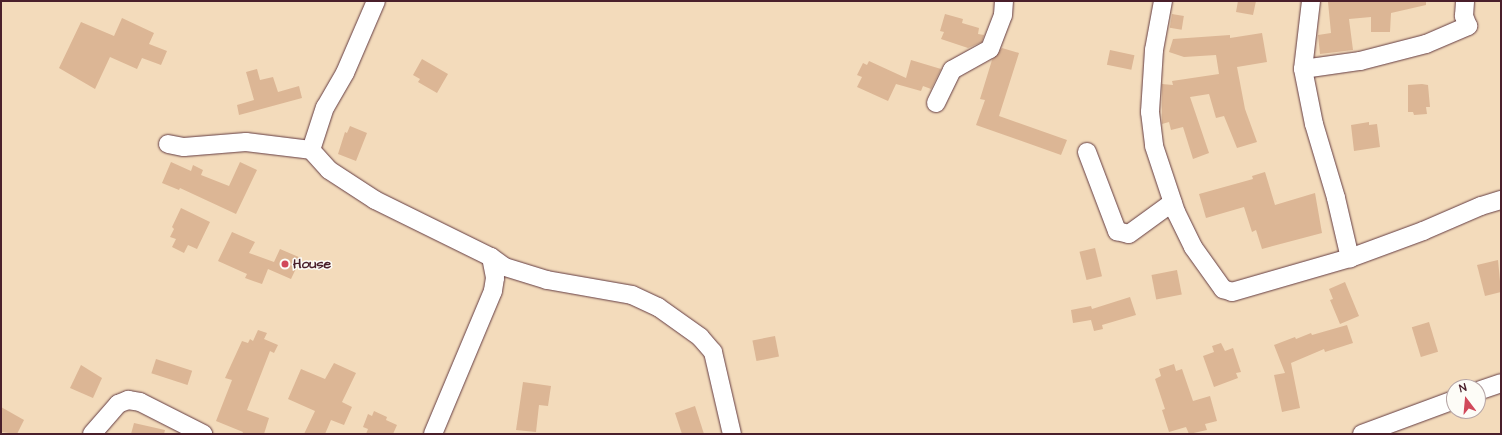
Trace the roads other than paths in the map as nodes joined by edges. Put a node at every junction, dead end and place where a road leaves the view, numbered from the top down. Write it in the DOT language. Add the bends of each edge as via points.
graph roads {
  1 [pos="376,1"];
  2 [pos="1004,1"];
  3 [pos="1163,1"];
  4 [pos="1311,1"];
  5 [pos="1465,1"];
  6 [pos="1303,69"];
  7 [pos="936,103"];
  8 [pos="168,144"];
  9 [pos="311,150"];
  10 [pos="1087,152"];
  11 [pos="1501,200"];
  12 [pos="1172,202"];
  13 [pos="491,258"];
  14 [pos="1350,258"];
  15 [pos="1501,383"];
  16 [pos="1486,388"];
  17 [pos="1446,404"];
  18 [pos="1405,427"];
  19 [pos="92,434"];
  20 [pos="203,434"];
  21 [pos="434,434"];
  22 [pos="732,434"];
  23 [pos="1362,434"];
  1 -- 9 [label="street" via="345,73 325,107"];
  2 -- 7 [label="street" via="1003,15 990,49 952,70"];
  3 -- 12 [label="street" via="1154,50 1150,112 1154,146"];
  4 -- 6 [label="street"];
  5 -- 6 [label="street" via="1464,16 1468,26 1426,44 1360,61"];
  6 -- 14 [label="street" via="1314,124 1336,198"];
  8 -- 9 [label="street" via="184,147 246,142"];
  9 -- 13 [label="street" via="329,170 375,200"];
  10 -- 12 [label="street" via="1117,231 1129,234"];
  11 -- 14 [label="street"];
  12 -- 14 [label="street" via="1193,247 1223,289 1232,292"];
  13 -- 21 [label="street" via="495,278 493,291"];
  13 -- 22 [label="street" via="505,267 547,280 632,296 658,307 700,337 713,352"];
  15 -- 16 [label="street"];
  17 -- 18 [label="street"];
  18 -- 23 [label="street"];
  19 -- 20 [label="street" via="118,404 128,400 140,402"];
}
